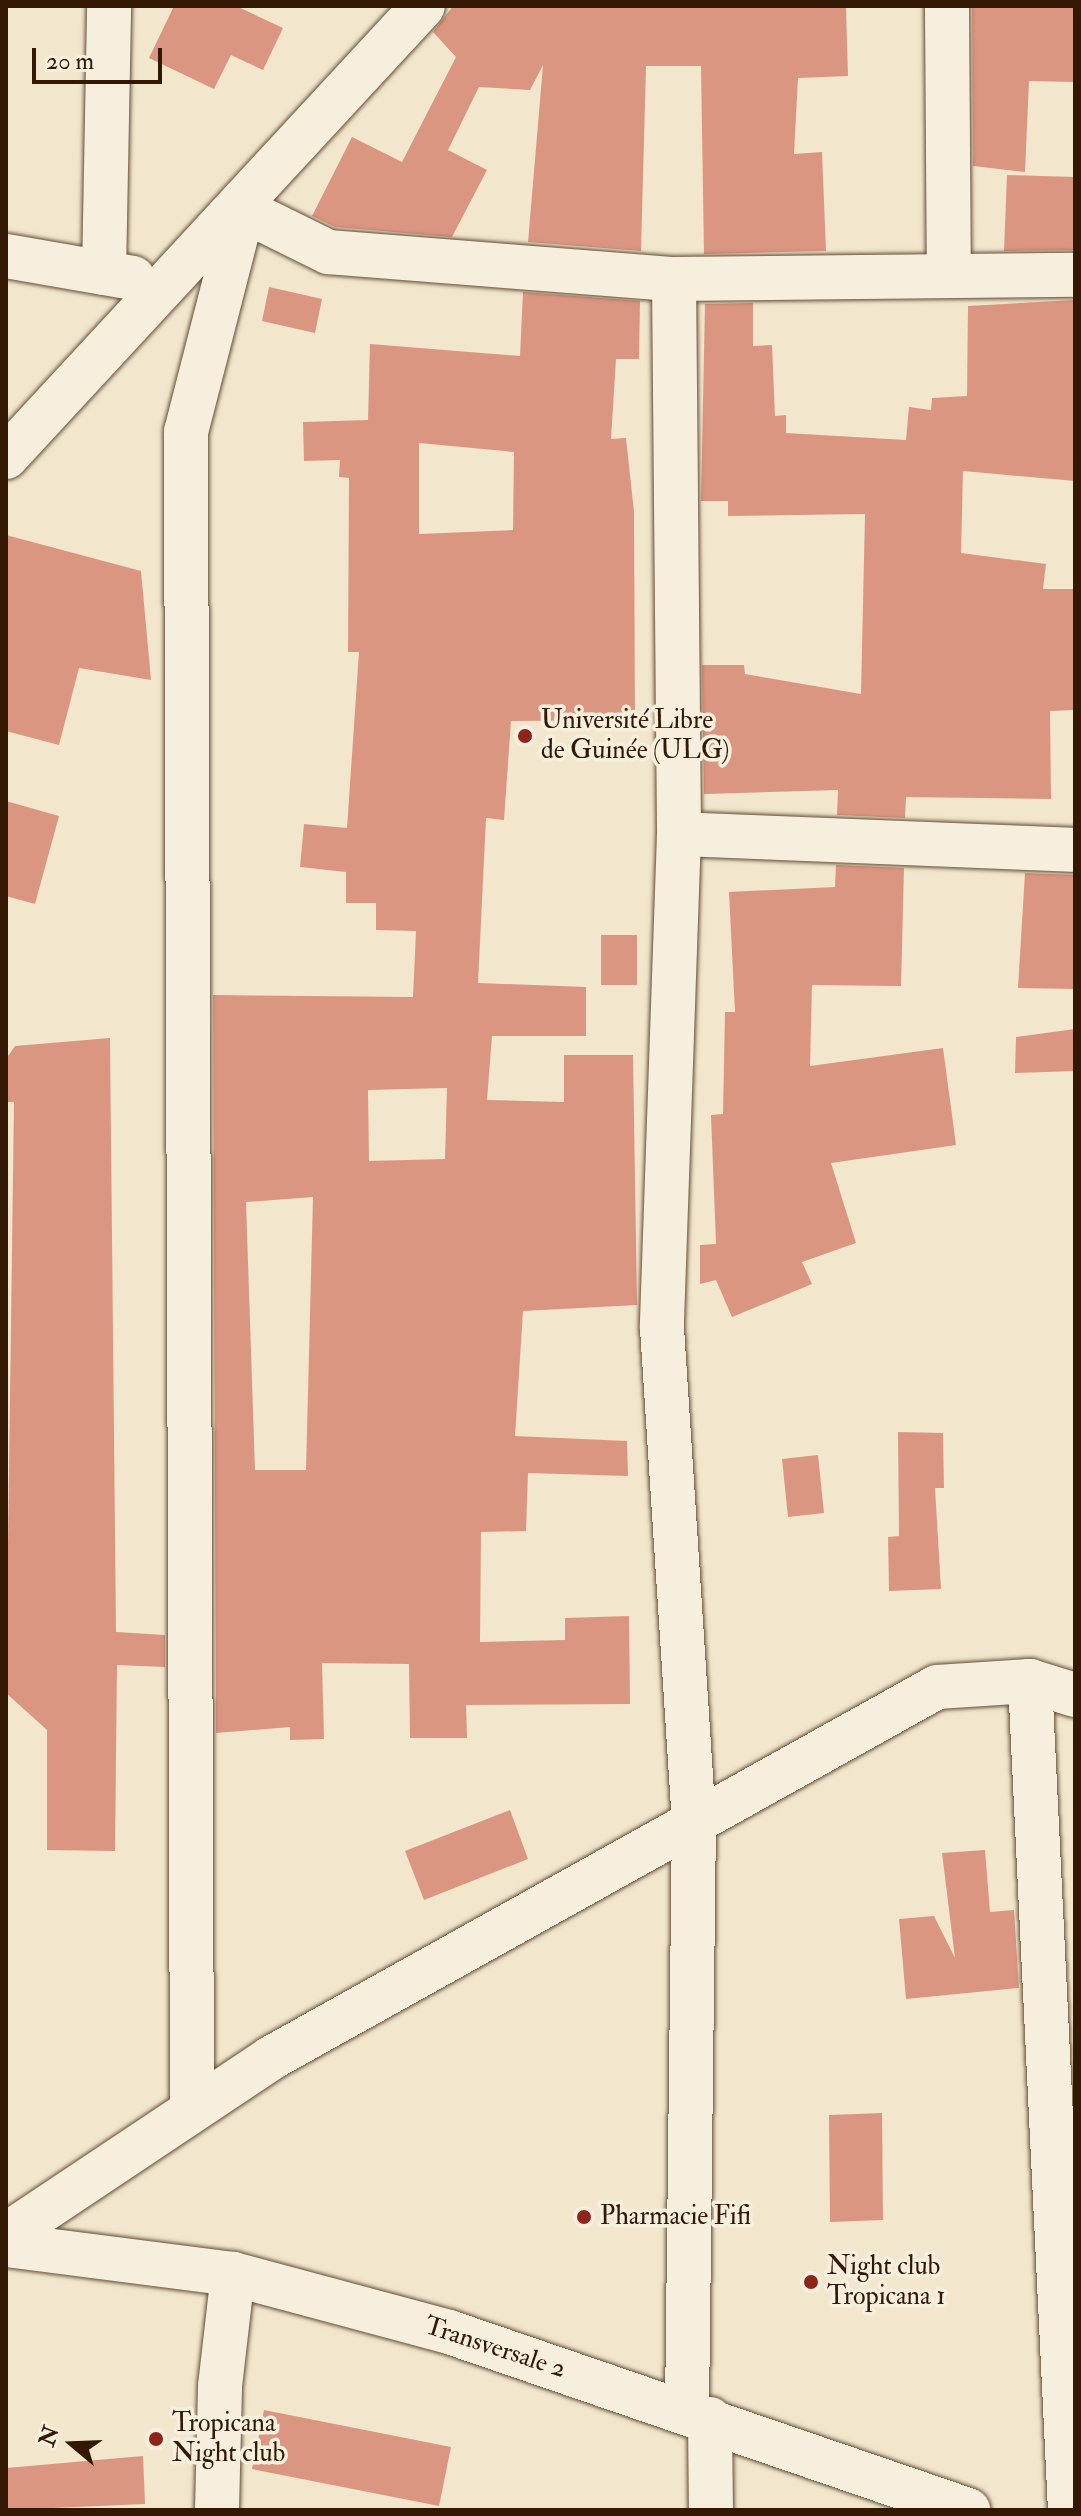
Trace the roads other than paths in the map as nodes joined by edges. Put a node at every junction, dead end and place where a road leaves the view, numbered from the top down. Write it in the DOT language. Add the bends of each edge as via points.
graph roads {
  1 [pos="109,6"];
  2 [pos="423,6"];
  3 [pos="947,6"];
  4 [pos="243,210"];
  5 [pos="6,256"];
  6 [pos="949,272"];
  7 [pos="104,273"];
  8 [pos="1075,275"];
  9 [pos="674,279"];
  10 [pos="171,285"];
  11 [pos="6,457"];
  12 [pos="679,834"];
  13 [pos="1075,850"];
  14 [pos="1030,1681"];
  15 [pos="1075,1695"];
  16 [pos="694,1821"];
  17 [pos="192,2106"];
  18 [pos="6,2235"];
  19 [pos="6,2245"];
  20 [pos="233,2274"];
  21 [pos="698,2415"];
  22 [pos="217,2510"];
  23 [pos="711,2510"];
  24 [pos="968,2510"];
  25 [pos="1070,2510"];
  1 -- 7 [label="street"];
  2 -- 4 [label="street"];
  3 -- 6 [label="street"];
  4 -- 9 [label="street" via="328,252"];
  4 -- 10 [label="street"];
  4 -- 17 [label="street" via="186,432"];
  5 -- 7 [label="street"];
  6 -- 8 [label="street"];
  6 -- 9 [label="street"];
  7 -- 10 [label="street"];
  9 -- 12 [label="street"];
  10 -- 11 [label="street"];
  12 -- 13 [label="street"];
  12 -- 16 [label="street" via="662,1328"];
  14 -- 15 [label="street"];
  14 -- 16 [label="street" via="937,1687"];
  14 -- 25 [label="street"];
  16 -- 17 [label="street"];
  16 -- 21 [label="street"];
  17 -- 18 [label="street"];
  19 -- 20 [label="street, Transversale 2"];
  20 -- 21 [label="street, Transversale 2" via="449,2332"];
  20 -- 22 [label="street" via="220,2386"];
  21 -- 23 [label="street"];
  21 -- 24 [label="street, Transversale 2"];
}
